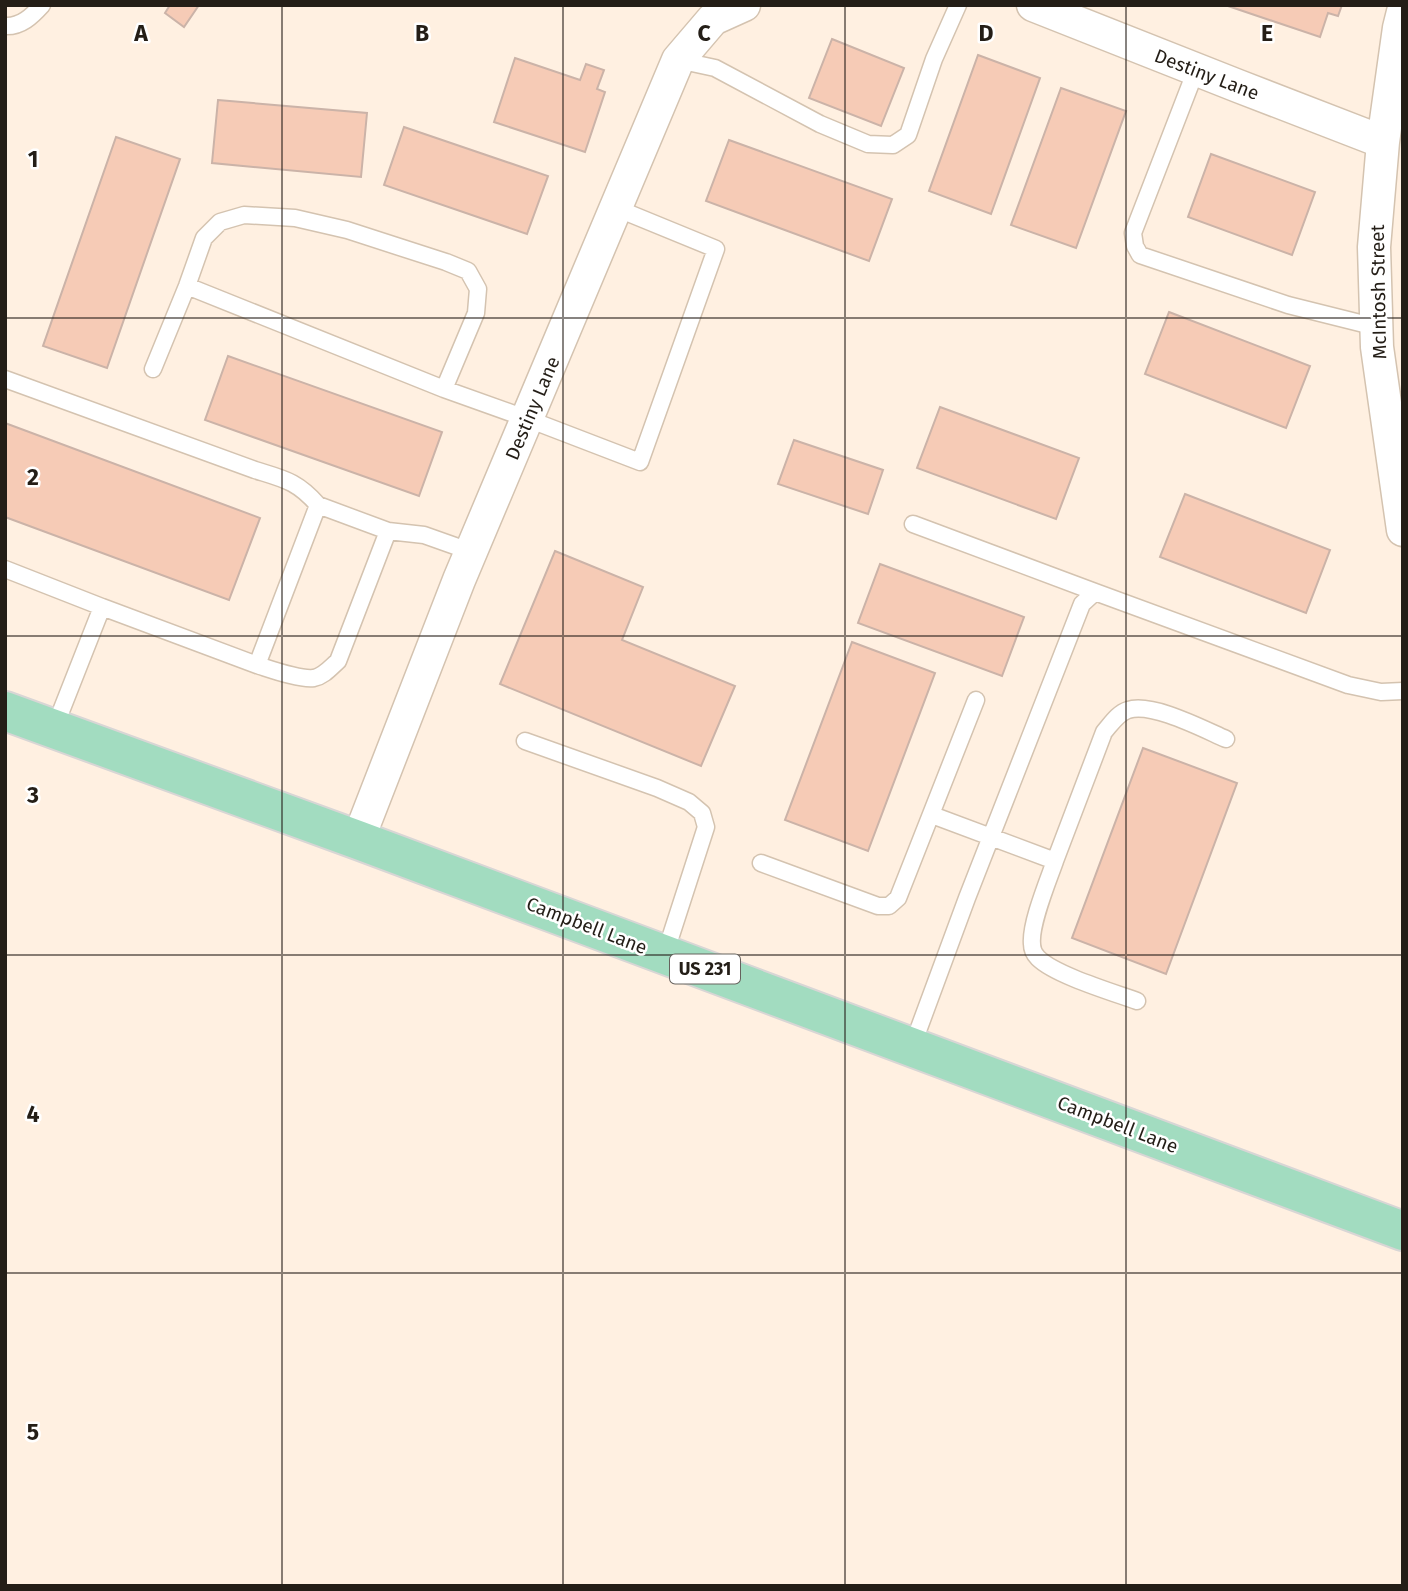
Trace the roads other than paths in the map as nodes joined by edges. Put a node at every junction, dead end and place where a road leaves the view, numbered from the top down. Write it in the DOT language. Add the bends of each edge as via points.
graph roads {
  1 [pos="42,5"];
  2 [pos="744,5"];
  3 [pos="958,5"];
  4 [pos="1033,5"];
  5 [pos="713,12"];
  6 [pos="1403,12"];
  7 [pos="5,26"];
  8 [pos="678,60"];
  9 [pos="1196,70"];
  10 [pos="1383,142"];
  11 [pos="616,208"];
  12 [pos="187,286"];
  13 [pos="1376,327"];
  14 [pos="153,369"];
  15 [pos="5,379"];
  16 [pos="444,389"];
  17 [pos="528,419"];
  18 [pos="318,505"];
  19 [pos="913,524"];
  20 [pos="1403,530"];
  21 [pos="388,531"];
  22 [pos="472,552"];
  23 [pos="5,569"];
  24 [pos="1095,592"];
  25 [pos="102,607"];
  26 [pos="257,664"];
  27 [pos="1403,691"];
  28 [pos="976,700"];
  29 [pos="5,711"];
  30 [pos="54,729"];
  31 [pos="1226,739"];
  32 [pos="525,741"];
  33 [pos="932,815"];
  34 [pos="991,837"];
  35 [pos="358,840"];
  36 [pos="1055,861"];
  37 [pos="761,863"];
  38 [pos="665,954"];
  39 [pos="1137,1002"];
  40 [pos="912,1047"];
  41 [pos="1403,1231"];
  1 -- 7 [label="lane" via="32,17"];
  2 -- 5 [label="street, Destiny Lane"];
  3 -- 8 [label="lane" via="908,135 893,145 868,144 715,68"];
  4 -- 9 [label="street, Destiny Lane"];
  5 -- 8 [label="street, Destiny Lane"];
  6 -- 10 [label="street, McIntosh Street"];
  8 -- 11 [label="street, Destiny Lane"];
  9 -- 10 [label="street, Destiny Lane"];
  9 -- 13 [label="lane" via="1133,233 1140,255 1288,305"];
  10 -- 13 [label="street, McIntosh Street" via="1374,247"];
  11 -- 17 [label="street, Destiny Lane"];
  11 -- 17 [label="lane" via="716,249 640,462"];
  12 -- 14 [label="lane"];
  12 -- 16 [label="lane"];
  12 -- 16 [label="lane" via="204,238 220,222 244,215 295,218 347,230 446,262 468,271 478,289 476,313"];
  13 -- 20 [label="street, McIntosh Street"];
  15 -- 18 [label="lane" via="289,480"];
  16 -- 17 [label="lane"];
  17 -- 22 [label="street, Destiny Lane"];
  18 -- 21 [label="lane"];
  18 -- 26 [label="lane"];
  19 -- 24 [label="lane"];
  21 -- 22 [label="lane" via="424,536"];
  21 -- 26 [label="lane" via="338,661 314,678"];
  22 -- 35 [label="street, Destiny Lane"];
  23 -- 25 [label="lane"];
  24 -- 27 [label="lane" via="1348,685"];
  24 -- 34 [label="lane" via="1082,604"];
  25 -- 26 [label="lane"];
  25 -- 30 [label="lane"];
  28 -- 33 [label="lane"];
  29 -- 30 [label="main road, Campbell Lane / US 231"];
  30 -- 35 [label="main road, Campbell Lane / US 231"];
  31 -- 36 [label="lane" via="1176,716 1144,709 1128,709 1118,716 1104,732"];
  32 -- 38 [label="lane" via="657,788 702,813 706,827"];
  33 -- 34 [label="lane"];
  33 -- 37 [label="lane" via="898,898 890,906 878,906"];
  34 -- 36 [label="lane"];
  34 -- 40 [label="lane"];
  35 -- 38 [label="main road, Campbell Lane / US 231"];
  36 -- 39 [label="lane" via="1032,932 1035,956 1062,973"];
  38 -- 40 [label="main road, Campbell Lane / US 231"];
  40 -- 41 [label="main road, Campbell Lane / US 231"];
}
